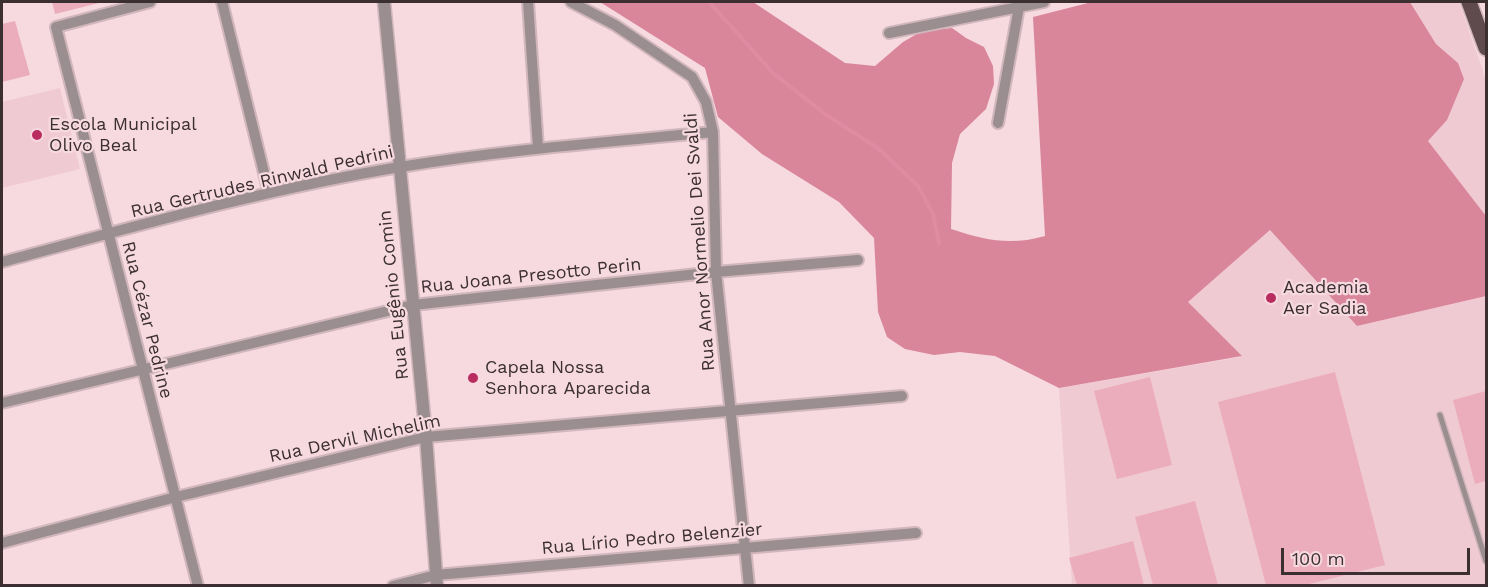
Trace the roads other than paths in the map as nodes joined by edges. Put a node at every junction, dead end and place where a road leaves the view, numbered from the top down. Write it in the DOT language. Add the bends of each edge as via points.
graph roads {
  1 [pos="150,2"];
  2 [pos="222,2"];
  3 [pos="384,2"];
  4 [pos="528,2"];
  5 [pos="571,2"];
  6 [pos="1044,2"];
  7 [pos="1469,2"];
  8 [pos="1020,7"];
  9 [pos="889,33"];
  10 [pos="1486,48"];
  11 [pos="998,123"];
  12 [pos="712,132"];
  13 [pos="538,148"];
  14 [pos="399,167"];
  15 [pos="269,193"];
  16 [pos="109,234"];
  17 [pos="858,260"];
  18 [pos="2,261"];
  19 [pos="716,272"];
  20 [pos="413,305"];
  21 [pos="142,370"];
  22 [pos="902,396"];
  23 [pos="2,404"];
  24 [pos="730,410"];
  25 [pos="1440,415"];
  26 [pos="426,437"];
  27 [pos="176,497"];
  28 [pos="916,533"];
  29 [pos="1486,536"];
  30 [pos="1479,538"];
  31 [pos="2,543"];
  32 [pos="745,547"];
  33 [pos="1486,561"];
  34 [pos="436,580"];
  35 [pos="198,585"];
  36 [pos="393,585"];
  37 [pos="749,585"];
  1 -- 16 [label="street, Rua Cézar Pedrine" via="56,27"];
  2 -- 15 [label="street"];
  3 -- 14 [label="street, Rua Eugênio Comin"];
  4 -- 13 [label="street"];
  5 -- 12 [label="street, Rua Anor Normelio Dei Svaldi" via="615,25 692,77 706,102"];
  6 -- 8 [label="street"];
  7 -- 10 [label="main road"];
  8 -- 9 [label="street"];
  8 -- 11 [label="street"];
  12 -- 13 [label="street, Rua Gertrudes Rinwald Pedrini"];
  12 -- 19 [label="street, Rua Anor Normelio Dei Svaldi"];
  13 -- 14 [label="street, Rua Gertrudes Rinwald Pedrini"];
  14 -- 15 [label="street, Rua Gertrudes Rinwald Pedrini"];
  14 -- 20 [label="street, Rua Eugênio Comin"];
  15 -- 16 [label="street, Rua Gertrudes Rinwald Pedrini"];
  16 -- 18 [label="street, Rua Gertrudes Rinwald Pedrini"];
  16 -- 21 [label="street, Rua Cézar Pedrine"];
  17 -- 19 [label="street, Rua Joana Presotto Perin"];
  19 -- 20 [label="street, Rua Joana Presotto Perin"];
  19 -- 24 [label="street, Rua Anor Normelio Dei Svaldi"];
  20 -- 21 [label="street, Rua Joana Presotto Perin"];
  20 -- 26 [label="street, Rua Eugênio Comin"];
  21 -- 23 [label="street, Rua Joana Presotto Perin"];
  21 -- 27 [label="street, Rua Cézar Pedrine"];
  22 -- 24 [label="street, Rua Dervil Michelim"];
  24 -- 26 [label="street, Rua Dervil Michelim"];
  24 -- 32 [label="street, Rua Anor Normelio Dei Svaldi"];
  25 -- 30 [label="lane"];
  26 -- 27 [label="street, Rua Dervil Michelim"];
  26 -- 34 [label="street, Rua Eugênio Comin"];
  27 -- 31 [label="street, Rua Dervil Michelim"];
  27 -- 35 [label="street, Rua Cézar Pedrine"];
  28 -- 32 [label="street, Rua Lírio Pedro Belenzier"];
  29 -- 30 [label="lane"];
  30 -- 33 [label="lane"];
  32 -- 34 [label="street, Rua Lírio Pedro Belenzier"];
  32 -- 37 [label="street, Rua Anor Normelio Dei Svaldi"];
  34 -- 36 [label="street, Rua Lírio Pedro Belenzier"];
}
